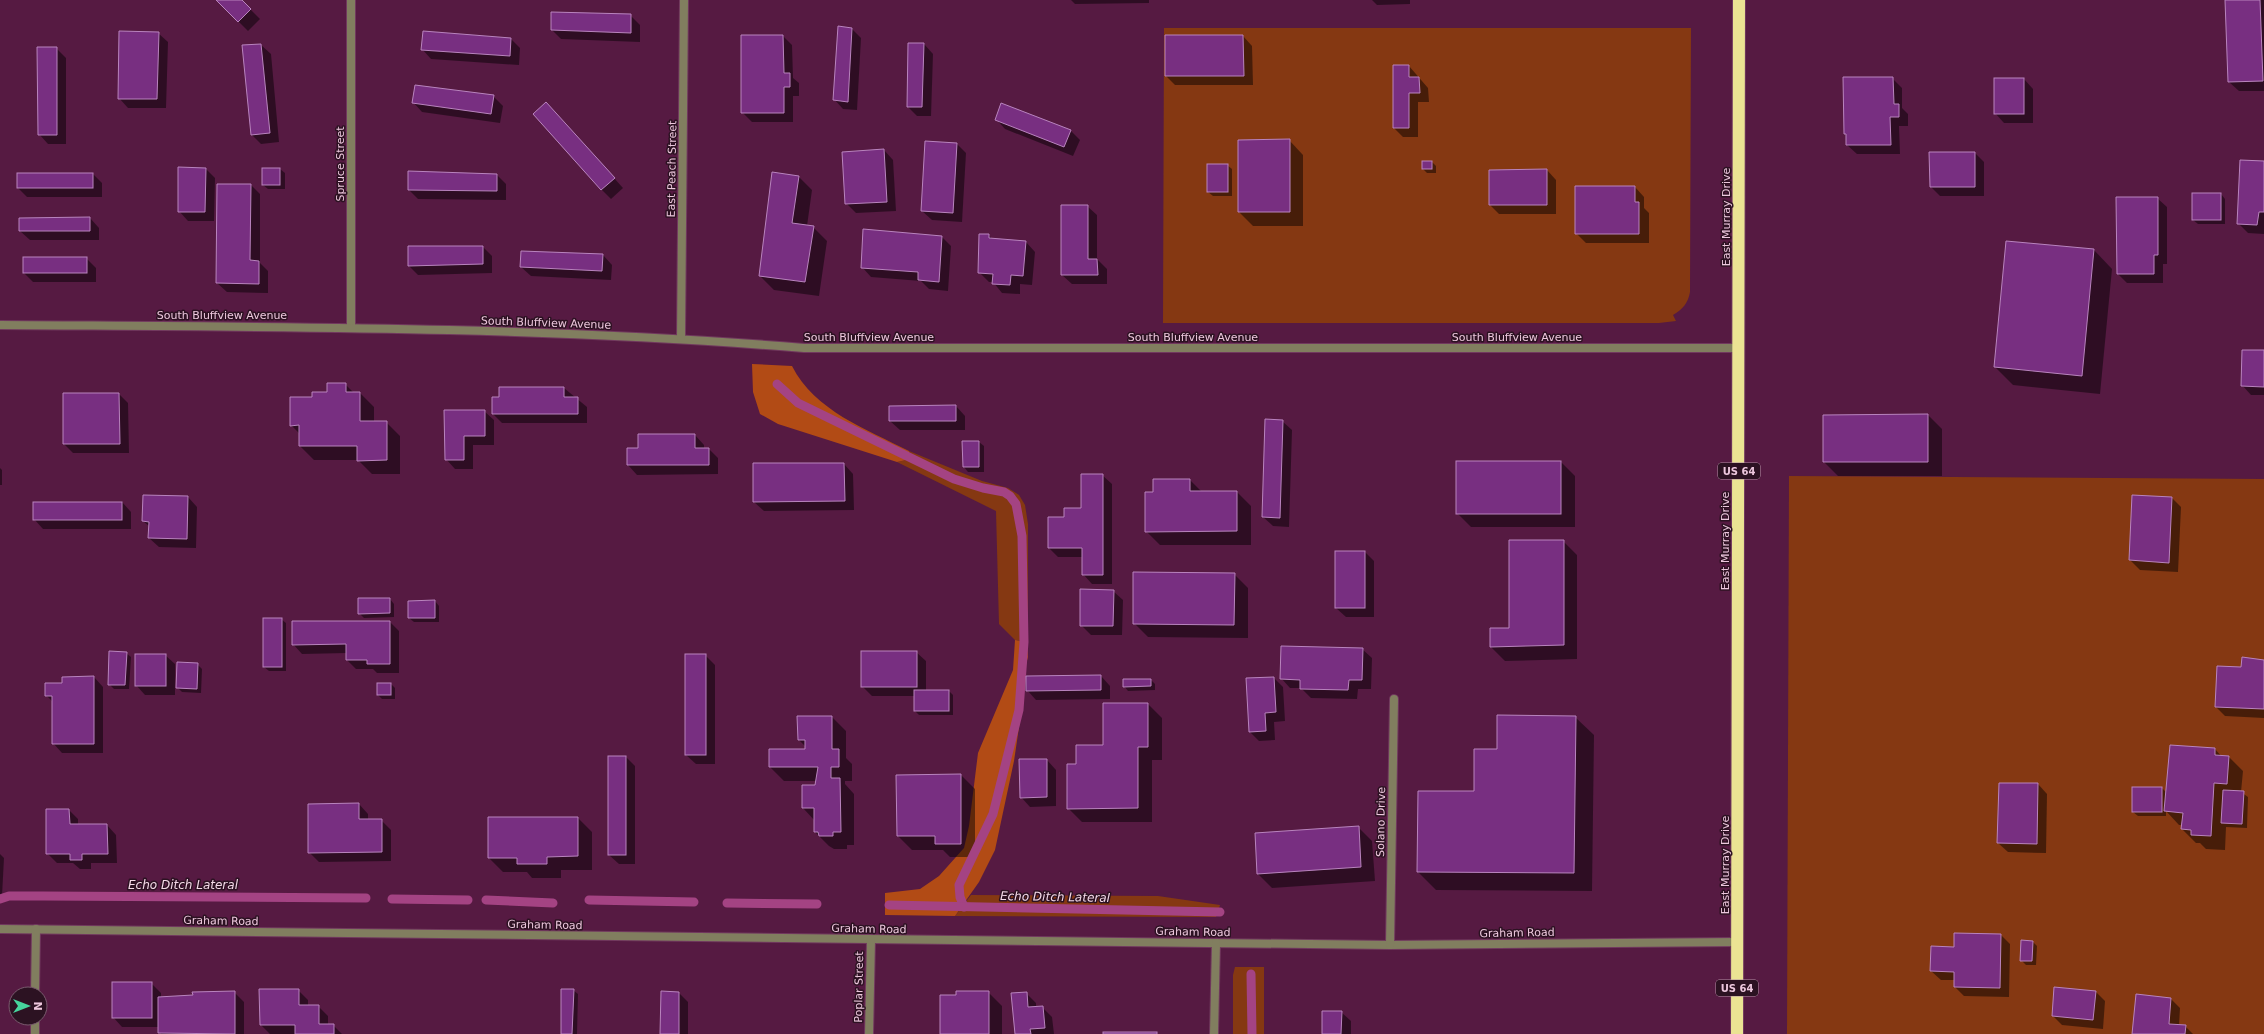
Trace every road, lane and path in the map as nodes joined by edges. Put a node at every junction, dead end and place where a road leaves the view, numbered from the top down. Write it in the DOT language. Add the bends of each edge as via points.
graph roads {
  1 [pos="351,0"];
  2 [pos="684,0"];
  3 [pos="1739,0"];
  4 [pos="0,325"];
  5 [pos="351,327"];
  6 [pos="681,338"];
  7 [pos="1739,348"];
  8 [pos="1394,699"];
  9 [pos="0,929"];
  10 [pos="36,929"];
  11 [pos="870,940"];
  12 [pos="1738,942"];
  13 [pos="1216,943"];
  14 [pos="1390,945"];
  15 [pos="35,986"];
  16 [pos="870,1034"];
  17 [pos="1214,1034"];
  18 [pos="1737,1034"];
  1 -- 5 [label="street, Spruce Street"];
  2 -- 6 [label="street, East Peach Street"];
  3 -- 7 [label="highway, East Murray Drive / US 64"];
  4 -- 5 [label="street, South Bluffview Avenue"];
  5 -- 6 [label="street, South Bluffview Avenue"];
  6 -- 7 [label="street, South Bluffview Avenue" via="804,348"];
  7 -- 12 [label="highway, East Murray Drive / US 64"];
  8 -- 14 [label="street, Solano Drive"];
  9 -- 10 [label="street, Graham Road"];
  10 -- 11 [label="street, Graham Road"];
  10 -- 15 [label="street"];
  11 -- 13 [label="street, Graham Road"];
  11 -- 16 [label="street, Poplar Street"];
  12 -- 14 [label="street, Graham Road"];
  12 -- 18 [label="highway, East Murray Drive / US 64"];
  13 -- 14 [label="street, Graham Road"];
  13 -- 17 [label="street"];
}
